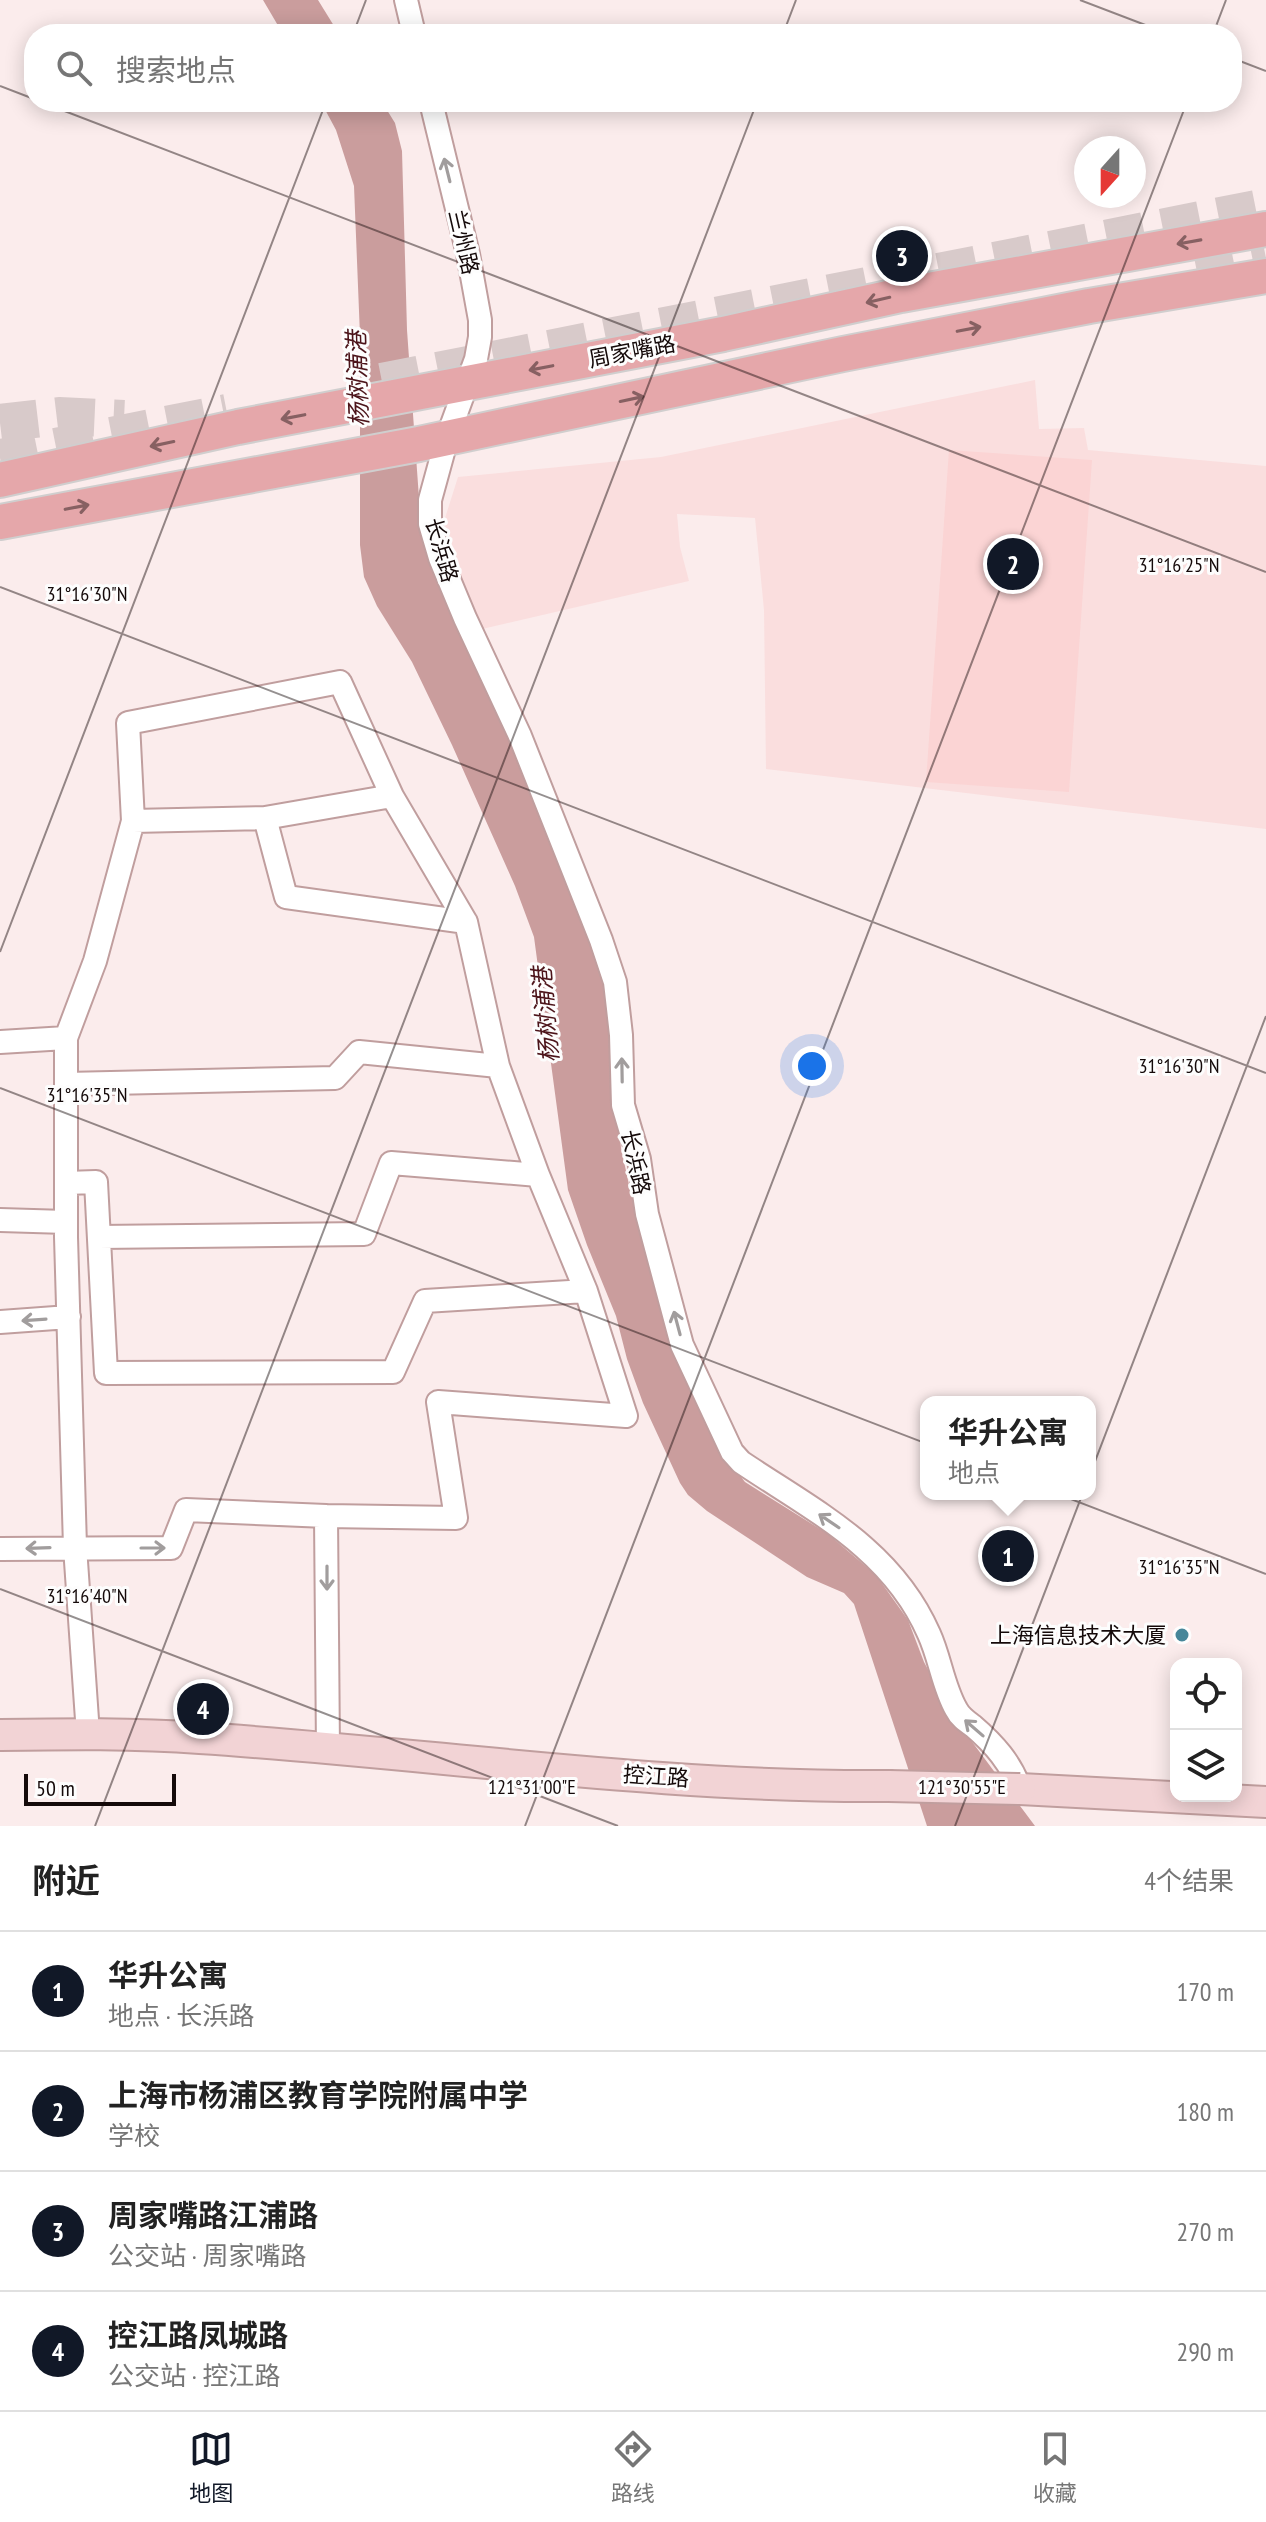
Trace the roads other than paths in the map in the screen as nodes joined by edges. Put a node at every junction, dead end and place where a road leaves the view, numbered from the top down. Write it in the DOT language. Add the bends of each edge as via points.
graph roads {
  1 [pos="406,0"];
  2 [pos="412,24"];
  3 [pos="433,112"];
  4 [pos="1266,229"];
  5 [pos="1266,276"];
  6 [pos="468,382"];
  7 [pos="433,441"];
  8 [pos="0,480"];
  9 [pos="0,522"];
  10 [pos="392,796"];
  11 [pos="265,818"];
  12 [pos="133,821"];
  13 [pos="466,922"];
  14 [pos="66,1038"];
  15 [pos="0,1042"];
  16 [pos="498,1066"];
  17 [pos="66,1084"];
  18 [pos="538,1175"];
  19 [pos="66,1183"];
  20 [pos="0,1220"];
  21 [pos="66,1222"];
  22 [pos="99,1237"];
  23 [pos="586,1291"];
  24 [pos="69,1317"];
  25 [pos="0,1322"];
  26 [pos="326,1516"];
  27 [pos="75,1547"];
  28 [pos="0,1549"];
  29 [pos="88,1734"];
  30 [pos="0,1735"];
  31 [pos="328,1750"];
  32 [pos="1020,1789"];
  33 [pos="1266,1802"];
  1 -- 2 [label="street"];
  6 -- 3 [label="street, 兰州路, one-way" via="480,320"];
  4 -- 6 [label="main road, 周家嘴路, one-way" via="915,292"];
  7 -- 5 [label="main road, one-way" via="874,348"];
  6 -- 7 [label="street, 兰州路"];
  6 -- 8 [label="main road, 周家嘴路, one-way"];
  9 -- 7 [label="main road, one-way"];
  32 -- 7 [label="street, 长浜路, one-way" via="998,1750 954,1707 929,1633 900,1583 847,1533 741,1462 682,1345 623,1105 615,982 531,765 440,558 430,524"];
  10 -- 11 [label="street"];
  10 -- 12 [label="street" via="340,682 128,723"];
  10 -- 13 [label="street"];
  11 -- 12 [label="street"];
  11 -- 13 [label="street" via="286,897"];
  12 -- 14 [label="street" via="95,961"];
  13 -- 16 [label="street"];
  14 -- 15 [label="street"];
  14 -- 17 [label="street"];
  16 -- 17 [label="street" via="359,1052 335,1078"];
  16 -- 18 [label="street"];
  17 -- 19 [label="street"];
  18 -- 22 [label="street" via="391,1163 364,1234"];
  18 -- 23 [label="street"];
  19 -- 21 [label="street"];
  19 -- 22 [label="street" via="96,1182"];
  20 -- 21 [label="street"];
  21 -- 24 [label="street"];
  22 -- 23 [label="street" via="106,1373 393,1372 425,1301"];
  23 -- 26 [label="street" via="626,1416 438,1402 456,1518"];
  24 -- 25 [label="street, one-way"];
  24 -- 27 [label="street"];
  27 -- 26 [label="street, one-way" via="171,1548 186,1510"];
  26 -- 31 [label="street, one-way"];
  27 -- 28 [label="street, one-way"];
  27 -- 29 [label="street"];
  29 -- 30 [label="main road, 控江路"];
  29 -- 31 [label="main road, 控江路" via="199,1737"];
  31 -- 32 [label="main road, 控江路, bridge" via="805,1787"];
  32 -- 33 [label="main road, 控江路"];
}
